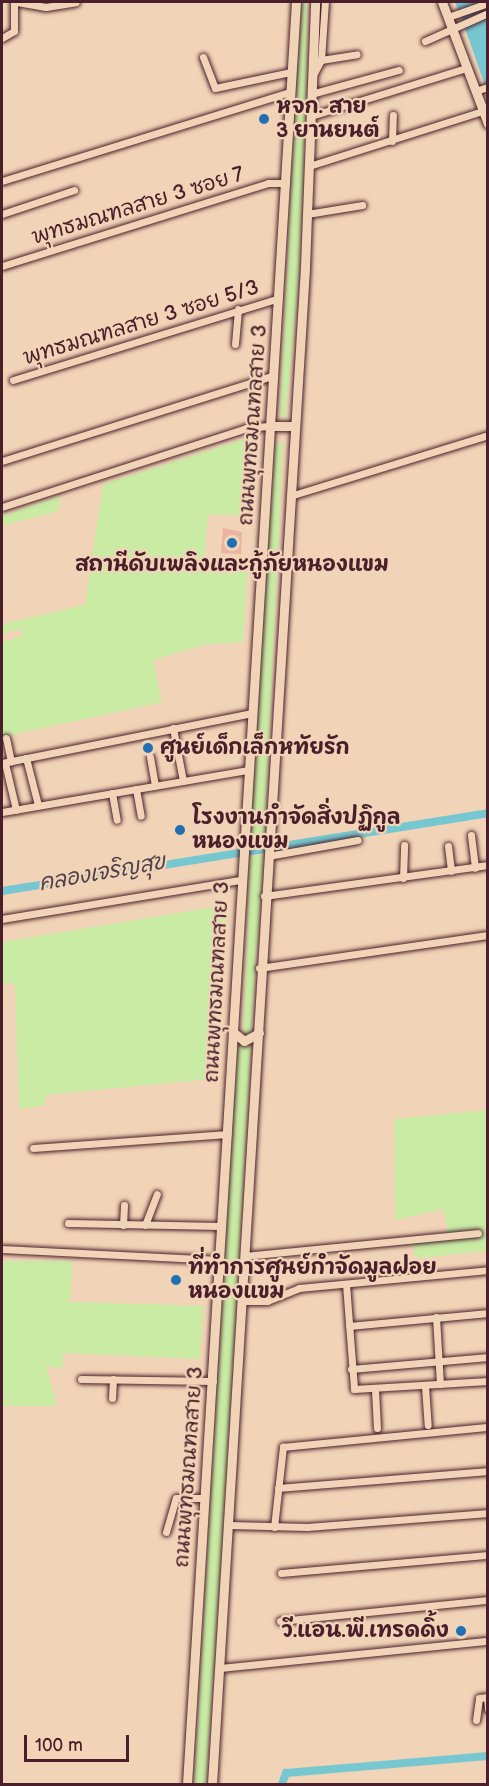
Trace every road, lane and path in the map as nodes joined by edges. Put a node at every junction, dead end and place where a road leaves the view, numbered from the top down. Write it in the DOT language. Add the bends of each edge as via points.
graph roads {
  1 [pos="15,2"];
  2 [pos="76,2"];
  3 [pos="296,2"];
  4 [pos="315,2"];
  5 [pos="325,2"];
  6 [pos="442,2"];
  7 [pos="488,3"];
  8 [pos="488,13"];
  9 [pos="448,17"];
  10 [pos="452,27"];
  11 [pos="2,38"];
  12 [pos="425,41"];
  13 [pos="357,54"];
  14 [pos="204,57"];
  15 [pos="321,60"];
  16 [pos="466,68"];
  17 [pos="399,70"];
  18 [pos="291,72"];
  19 [pos="312,77"];
  20 [pos="290,92"];
  21 [pos="311,93"];
  22 [pos="483,93"];
  23 [pos="482,111"];
  24 [pos="393,115"];
  25 [pos="311,116"];
  26 [pos="488,124"];
  27 [pos="392,141"];
  28 [pos="309,166"];
  29 [pos="2,181"];
  30 [pos="286,183"];
  31 [pos="74,190"];
  32 [pos="362,205"];
  33 [pos="2,214"];
  34 [pos="307,214"];
  35 [pos="2,266"];
  36 [pos="279,298"];
  37 [pos="238,309"];
  38 [pos="236,344"];
  39 [pos="274,375"];
  40 [pos="13,380"];
  41 [pos="271,426"];
  42 [pos="294,426"];
  43 [pos="488,435"];
  44 [pos="2,461"];
  45 [pos="290,496"];
  46 [pos="2,507"];
  47 [pos="252,712"];
  48 [pos="173,728"];
  49 [pos="6,738"];
  50 [pos="150,757"];
  51 [pos="27,758"];
  52 [pos="6,763"];
  53 [pos="248,770"];
  54 [pos="183,781"];
  55 [pos="155,786"];
  56 [pos="136,789"];
  57 [pos="112,794"];
  58 [pos="38,805"];
  59 [pos="16,810"];
  60 [pos="2,812"];
  61 [pos="141,816"];
  62 [pos="117,820"];
  63 [pos="471,835"];
  64 [pos="358,840"];
  65 [pos="404,845"];
  66 [pos="448,846"];
  67 [pos="268,852"];
  68 [pos="488,865"];
  69 [pos="475,868"];
  70 [pos="451,871"];
  71 [pos="403,878"];
  72 [pos="241,880"];
  73 [pos="264,896"];
  74 [pos="2,919"];
  75 [pos="488,935"];
  76 [pos="259,968"];
  77 [pos="232,1032"];
  78 [pos="259,1033"];
  79 [pos="227,1134"];
  80 [pos="33,1148"];
  81 [pos="157,1194"];
  82 [pos="124,1205"];
  83 [pos="68,1223"];
  84 [pos="123,1225"];
  85 [pos="145,1225"];
  86 [pos="221,1226"];
  87 [pos="477,1233"];
  88 [pos="2,1250"];
  89 [pos="245,1256"];
  90 [pos="220,1260"];
  91 [pos="488,1270"];
  92 [pos="346,1284"];
  93 [pos="243,1301"];
  94 [pos="488,1313"];
  95 [pos="436,1317"];
  96 [pos="349,1326"];
  97 [pos="488,1357"];
  98 [pos="438,1362"];
  99 [pos="351,1369"];
  100 [pos="81,1379"];
  101 [pos="113,1379"];
  102 [pos="213,1381"];
  103 [pos="488,1381"];
  104 [pos="440,1384"];
  105 [pos="425,1386"];
  106 [pos="375,1390"];
  107 [pos="112,1398"];
  108 [pos="428,1425"];
  109 [pos="488,1427"];
  110 [pos="377,1428"];
  111 [pos="488,1471"];
  112 [pos="278,1488"];
  113 [pos="206,1498"];
  114 [pos="488,1513"];
  115 [pos="230,1525"];
  116 [pos="274,1527"];
  117 [pos="166,1532"];
  118 [pos="488,1555"];
  119 [pos="281,1573"];
  120 [pos="488,1600"];
  121 [pos="280,1621"];
  122 [pos="488,1641"];
  123 [pos="220,1668"];
  124 [pos="487,1697"];
  125 [pos="488,1709"];
  126 [pos="476,1720"];
  127 [pos="187,1785"];
  128 [pos="212,1785"];
  1 -- 2 [label="street" via="46,8"];
  1 -- 11 [label="street" via="14,31"];
  3 -- 18 [label="main road, ถนนพุทธมณฑลสาย 3"];
  4 -- 19 [label="main road, ถนนพุทธมณฑลสาย 3"];
  5 -- 15 [label="street"];
  6 -- 9 [label="main road"];
  7 -- 9 [label="street"];
  8 -- 10 [label="street"];
  9 -- 10 [label="main road"];
  10 -- 12 [label="street"];
  10 -- 16 [label="main road"];
  13 -- 15 [label="street"];
  14 -- 18 [label="street" via="215,88"];
  15 -- 19 [label="street"];
  16 -- 22 [label="main road"];
  16 -- 25 [label="street"];
  17 -- 21 [label="street"];
  18 -- 20 [label="main road, ถนนพุทธมณฑลสาย 3"];
  19 -- 21 [label="main road, ถนนพุทธมณฑลสาย 3"];
  20 -- 29 [label="street"];
  20 -- 30 [label="main road, ถนนพุทธมณฑลสาย 3"];
  21 -- 25 [label="main road, ถนนพุทธมณฑลสาย 3"];
  22 -- 23 [label="main road"];
  23 -- 26 [label="main road"];
  23 -- 27 [label="street"];
  24 -- 27 [label="street"];
  25 -- 28 [label="main road, ถนนพุทธมณฑลสาย 3"];
  27 -- 28 [label="street"];
  28 -- 34 [label="main road, ถนนพุทธมณฑลสาย 3"];
  30 -- 35 [label="street, พุทธมณฑลสาย 3 ซอย 7" via="268,183"];
  30 -- 36 [label="main road, ถนนพุทธมณฑลสาย 3"];
  31 -- 33 [label="street"];
  32 -- 34 [label="street"];
  34 -- 42 [label="main road, ถนนพุทธมณฑลสาย 3"];
  36 -- 37 [label="street, พุทธมณฑลสาย 3 ซอย 5/3"];
  36 -- 39 [label="main road, ถนนพุทธมณฑลสาย 3"];
  37 -- 38 [label="street"];
  37 -- 40 [label="street, พุทธมณฑลสาย 3 ซอย 5/3"];
  39 -- 41 [label="main road, ถนนพุทธมณฑลสาย 3"];
  39 -- 44 [label="street"];
  41 -- 42 [label="main road"];
  41 -- 46 [label="street" via="246,429"];
  41 -- 47 [label="main road, ถนนพุทธมณฑลสาย 3"];
  42 -- 45 [label="main road, ถนนพุทธมณฑลสาย 3"];
  43 -- 45 [label="street"];
  45 -- 67 [label="main road, ถนนพุทธมณฑลสาย 3"];
  47 -- 48 [label="street"];
  47 -- 53 [label="main road, ถนนพุทธมณฑลสาย 3"];
  48 -- 51 [label="street"];
  48 -- 54 [label="street"];
  49 -- 52 [label="street"];
  50 -- 55 [label="street"];
  51 -- 52 [label="street"];
  51 -- 58 [label="street"];
  52 -- 59 [label="street"];
  53 -- 54 [label="street"];
  53 -- 72 [label="main road, ถนนพุทธมณฑลสาย 3"];
  54 -- 55 [label="street"];
  55 -- 56 [label="street"];
  56 -- 57 [label="street"];
  56 -- 61 [label="street"];
  57 -- 58 [label="street"];
  57 -- 62 [label="street"];
  58 -- 59 [label="street"];
  59 -- 60 [label="street"];
  63 -- 69 [label="street"];
  64 -- 67 [label="street"];
  65 -- 71 [label="street"];
  66 -- 70 [label="street"];
  67 -- 73 [label="main road, ถนนพุทธมณฑลสาย 3"];
  68 -- 69 [label="street"];
  69 -- 70 [label="street"];
  70 -- 71 [label="street"];
  71 -- 73 [label="street"];
  72 -- 74 [label="street"];
  72 -- 77 [label="main road, ถนนพุทธมณฑลสาย 3"];
  73 -- 76 [label="main road, ถนนพุทธมณฑลสาย 3"];
  75 -- 76 [label="street"];
  76 -- 78 [label="main road, ถนนพุทธมณฑลสาย 3"];
  77 -- 78 [label="main road" via="244,1041"];
  77 -- 79 [label="main road, ถนนพุทธมณฑลสาย 3"];
  78 -- 89 [label="main road, ถนนพุทธมณฑลสาย 3"];
  79 -- 80 [label="street"];
  79 -- 86 [label="main road, ถนนพุทธมณฑลสาย 3"];
  81 -- 85 [label="street"];
  82 -- 84 [label="street"];
  83 -- 84 [label="street"];
  84 -- 85 [label="street"];
  85 -- 86 [label="street"];
  86 -- 90 [label="main road, ถนนพุทธมณฑลสาย 3"];
  87 -- 89 [label="street"];
  88 -- 90 [label="street"];
  89 -- 93 [label="main road, ถนนพุทธมณฑลสาย 3"];
  90 -- 102 [label="main road, ถนนพุทธมณฑลสาย 3"];
  91 -- 92 [label="street"];
  92 -- 93 [label="street"];
  92 -- 96 [label="street"];
  93 -- 115 [label="main road, ถนนพุทธมณฑลสาย 3"];
  94 -- 95 [label="street"];
  95 -- 96 [label="street"];
  95 -- 98 [label="street"];
  96 -- 99 [label="street"];
  97 -- 98 [label="street"];
  98 -- 99 [label="street"];
  98 -- 104 [label="street"];
  99 -- 106 [label="street" via="354,1389"];
  100 -- 101 [label="street"];
  101 -- 102 [label="street"];
  101 -- 107 [label="street"];
  102 -- 113 [label="main road, ถนนพุทธมณฑลสาย 3"];
  103 -- 104 [label="street"];
  104 -- 105 [label="street"];
  105 -- 106 [label="street"];
  105 -- 108 [label="street"];
  106 -- 110 [label="street"];
  109 -- 112 [label="street" via="289,1445 279,1454"];
  111 -- 112 [label="street"];
  112 -- 116 [label="street"];
  113 -- 117 [label="street" via="176,1498"];
  113 -- 127 [label="main road, ถนนพุทธมณฑลสาย 3"];
  114 -- 116 [label="street"];
  115 -- 116 [label="street"];
  115 -- 123 [label="main road, ถนนพุทธมณฑลสาย 3"];
  118 -- 119 [label="street"];
  120 -- 121 [label="street"];
  122 -- 123 [label="street"];
  123 -- 128 [label="main road, ถนนพุทธมณฑลสาย 3"];
  124 -- 125 [label="street"];
  124 -- 126 [label="street" via="479,1698"];
}
